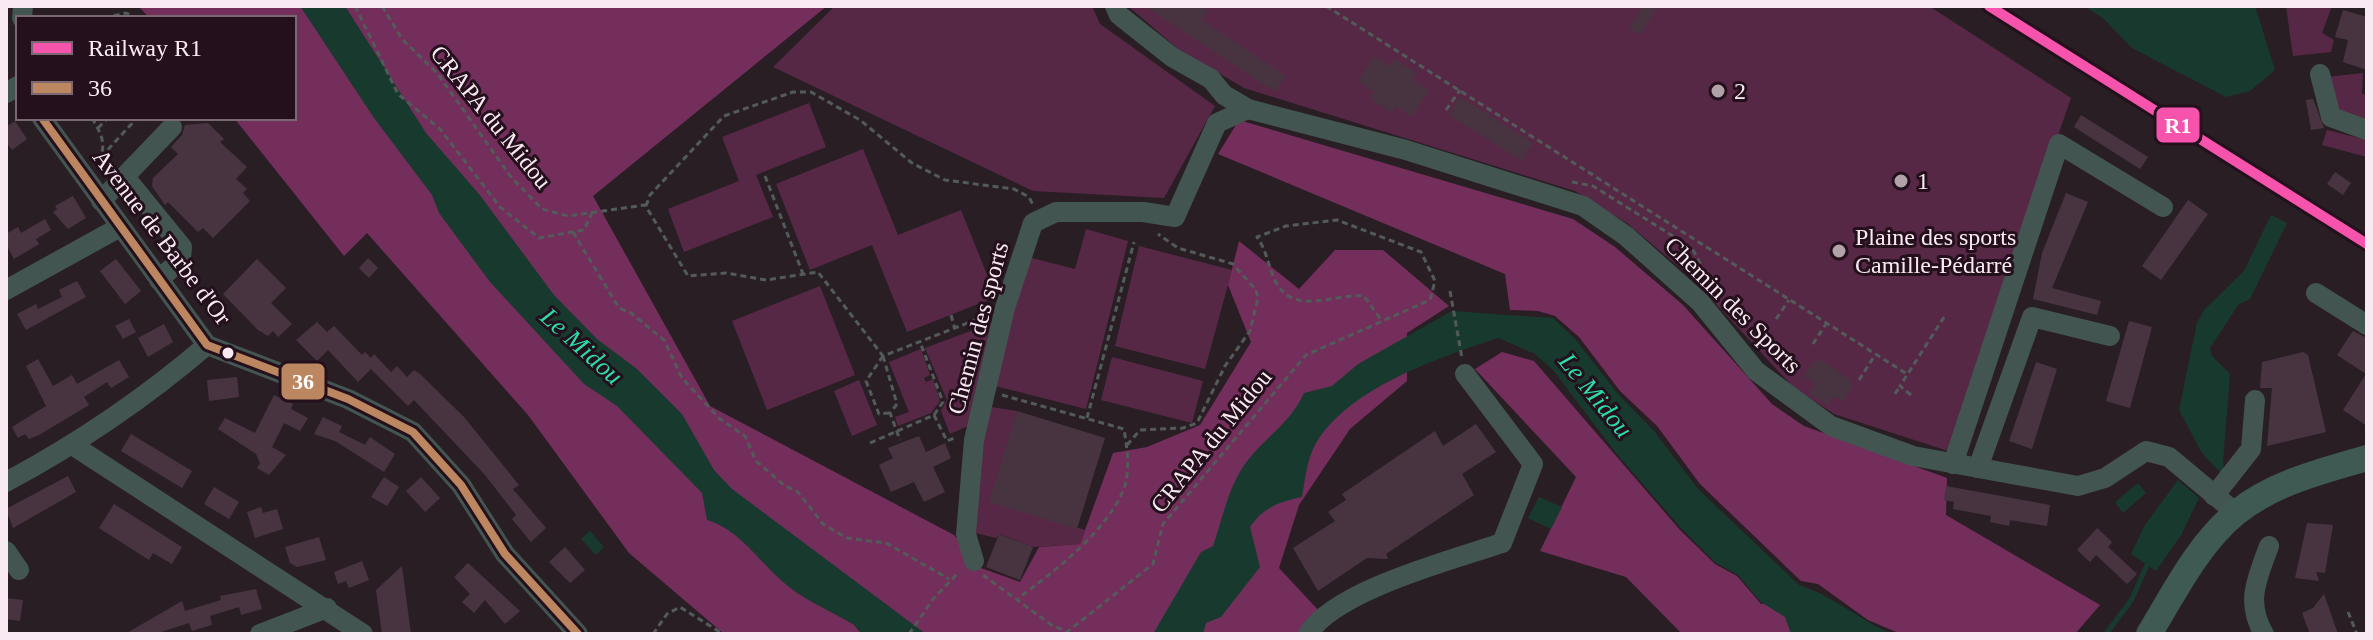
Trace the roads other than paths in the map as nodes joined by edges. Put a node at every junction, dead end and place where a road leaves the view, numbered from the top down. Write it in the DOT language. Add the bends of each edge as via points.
graph roads {
  1 [pos="1115,6"];
  2 [pos="2320,74"];
  3 [pos="1248,109"];
  4 [pos="43,120"];
  5 [pos="172,127"];
  6 [pos="2367,130"];
  7 [pos="125,177"];
  8 [pos="101,201"];
  9 [pos="2163,207"];
  10 [pos="120,227"];
  11 [pos="159,280"];
  12 [pos="6,290"];
  13 [pos="2316,293"];
  14 [pos="2367,325"];
  15 [pos="2110,336"];
  16 [pos="207,345"];
  17 [pos="1465,374"];
  18 [pos="2255,400"];
  19 [pos="74,446"];
  20 [pos="2359,463"];
  21 [pos="1953,464"];
  22 [pos="1978,468"];
  23 [pos="6,482"];
  24 [pos="2211,493"];
  25 [pos="2236,513"];
  26 [pos="2269,546"];
  27 [pos="6,551"];
  28 [pos="972,563"];
  29 [pos="19,570"];
  30 [pos="327,608"];
  31 [pos="260,634"];
  32 [pos="363,634"];
  33 [pos="578,634"];
  34 [pos="1308,634"];
  35 [pos="2149,634"];
  36 [pos="2264,634"];
  1 -- 3 [label="street, Chemin des Sports" via="1119,15 1172,57"];
  2 -- 6 [label="street" via="2331,117"];
  3 -- 21 [label="street, Chemin des Sports" via="1406,150 1583,206 1626,236 1700,302 1756,371 1790,399 1831,426 1913,456"];
  3 -- 28 [label="street, Chemin des sports" via="1217,123 1175,217 1056,212 1033,223 1005,308 974,440 966,534"];
  4 -- 8 [label="street, Avenue de Barbe d'Or"];
  5 -- 7 [label="street"];
  7 -- 8 [label="street"];
  7 -- 11 [label="street" via="182,247 181,259"];
  8 -- 10 [label="street, Avenue de Barbe d'Or"];
  9 -- 21 [label="street" via="2059,144"];
  10 -- 11 [label="street, Avenue de Barbe d'Or"];
  10 -- 12 [label="street"];
  11 -- 16 [label="street, Avenue de Barbe d'Or"];
  13 -- 14 [label="street"];
  15 -- 22 [label="street" via="2032,317"];
  16 -- 19 [label="street" via="155,391"];
  16 -- 33 [label="street, Avenue de Barbe d'Or" via="348,399 413,432 461,485 505,554"];
  17 -- 34 [label="street" via="1533,464 1502,543 1375,586 1314,624"];
  18 -- 24 [label="street" via="2251,449"];
  19 -- 23 [label="street"];
  19 -- 30 [label="street"];
  20 -- 25 [label="main road" via="2274,490"];
  21 -- 22 [label="street, Chemin des Sports"];
  22 -- 24 [label="street, Chemin des Sports" via="2078,486 2105,478 2146,451 2169,457"];
  24 -- 25 [label="street, Chemin des Sports"];
  25 -- 35 [label="main road" via="2190,567"];
  26 -- 36 [label="street" via="2251,599"];
  27 -- 29 [label="street"];
  30 -- 31 [label="street"];
  30 -- 32 [label="street"];
}
